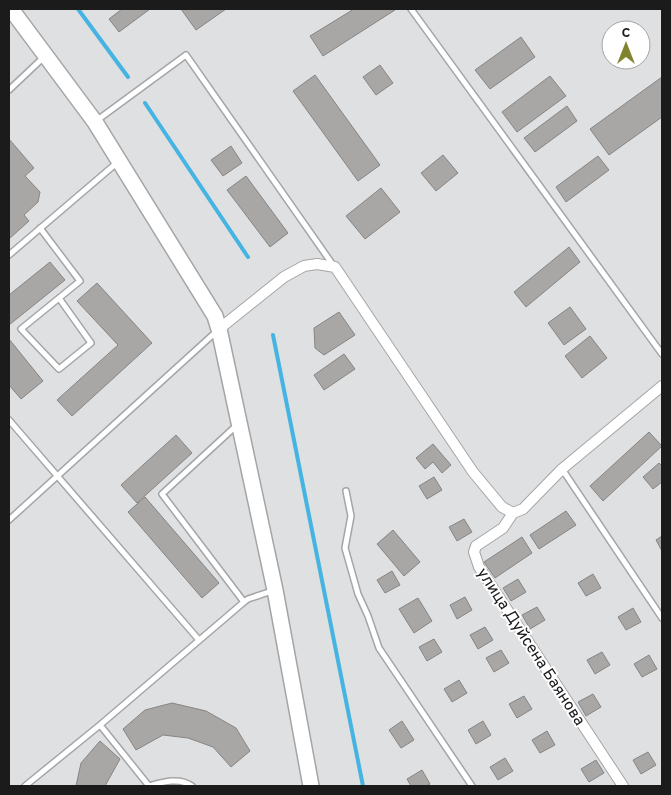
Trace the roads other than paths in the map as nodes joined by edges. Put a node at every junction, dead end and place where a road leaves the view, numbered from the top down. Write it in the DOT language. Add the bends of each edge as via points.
graph roads {
  1 [pos="11,9"];
  2 [pos="411,9"];
  3 [pos="46,56"];
  4 [pos="9,90"];
  5 [pos="95,122"];
  6 [pos="119,161"];
  7 [pos="40,228"];
  8 [pos="9,255"];
  9 [pos="335,268"];
  10 [pos="59,298"];
  11 [pos="219,329"];
  12 [pos="662,354"];
  13 [pos="662,386"];
  14 [pos="9,420"];
  15 [pos="240,423"];
  16 [pos="562,469"];
  17 [pos="56,477"];
  18 [pos="346,491"];
  19 [pos="513,513"];
  20 [pos="9,520"];
  21 [pos="275,590"];
  22 [pos="244,602"];
  23 [pos="662,618"];
  24 [pos="199,640"];
  25 [pos="100,725"];
  26 [pos="25,786"];
  27 [pos="149,786"];
  28 [pos="192,786"];
  29 [pos="311,786"];
  30 [pos="472,786"];
  31 [pos="623,786"];
  1 -- 3 [label="street"];
  2 -- 12 [label="lane"];
  3 -- 4 [label="lane"];
  3 -- 5 [label="street"];
  5 -- 6 [label="street"];
  5 -- 9 [label="lane" via="186,54"];
  6 -- 7 [label="lane"];
  6 -- 11 [label="street" via="215,316"];
  7 -- 8 [label="lane"];
  7 -- 10 [label="lane" via="80,281"];
  9 -- 11 [label="street" via="317,264 304,266 284,277"];
  9 -- 19 [label="street" via="473,472 502,506"];
  10 -- 10 [label="lane" via="21,330 59,370 91,343"];
  11 -- 15 [label="street"];
  11 -- 17 [label="lane"];
  13 -- 16 [label="street"];
  14 -- 17 [label="lane"];
  15 -- 21 [label="street"];
  15 -- 22 [label="lane" via="162,494"];
  16 -- 19 [label="street" via="522,509"];
  16 -- 23 [label="lane"];
  17 -- 20 [label="lane"];
  17 -- 24 [label="lane"];
  18 -- 30 [label="lane" via="351,516 345,548 379,648"];
  19 -- 31 [label="street, улица Дуйсена Баянова" via="503,528 476,546 474,552 479,566"];
  21 -- 22 [label="lane"];
  21 -- 29 [label="street"];
  22 -- 24 [label="lane"];
  24 -- 25 [label="lane"];
  25 -- 26 [label="lane"];
  25 -- 27 [label="lane"];
  27 -- 28 [label="lane" via="166,781 183,781"];
}
